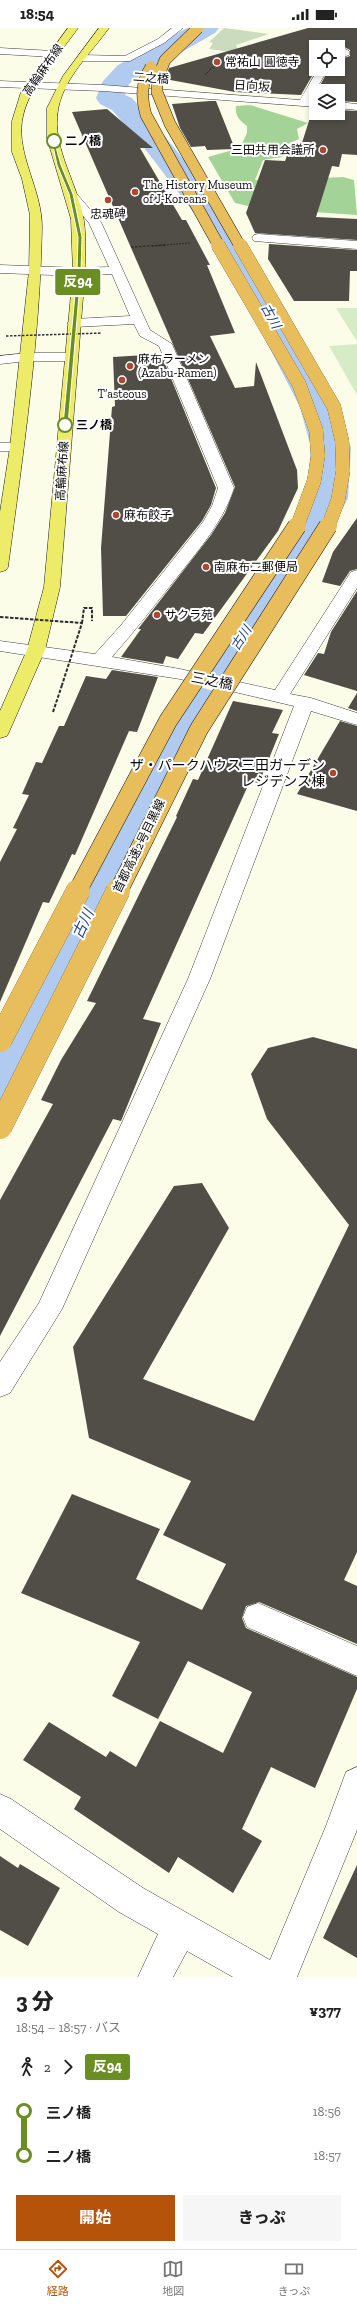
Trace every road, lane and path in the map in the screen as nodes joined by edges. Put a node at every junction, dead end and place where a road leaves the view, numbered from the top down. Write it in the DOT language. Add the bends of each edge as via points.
graph roads {
  1 [pos="73,28"];
  2 [pos="104,28"];
  3 [pos="178,28"];
  4 [pos="189,28"];
  5 [pos="198,28"];
  6 [pos="0,51"];
  7 [pos="53,54"];
  8 [pos="82,58"];
  9 [pos="319,76"];
  10 [pos="0,84"];
  11 [pos="31,85"];
  12 [pos="62,86"];
  13 [pos="187,94"];
  14 [pos="303,103"];
  15 [pos="309,103"];
  16 [pos="345,106"];
  17 [pos="357,107"];
  18 [pos="71,194"];
  19 [pos="258,238"];
  20 [pos="197,242"];
  21 [pos="357,245"];
  22 [pos="130,247"];
  23 [pos="0,269"];
  24 [pos="117,270"];
  25 [pos="35,271"];
  26 [pos="79,272"];
  27 [pos="138,320"];
  28 [pos="74,323"];
  29 [pos="102,333"];
  30 [pos="6,336"];
  31 [pos="28,357"];
  32 [pos="71,357"];
  33 [pos="0,360"];
  34 [pos="0,447"];
  35 [pos="17,447"];
  36 [pos="0,566"];
  37 [pos="356,578"];
  38 [pos="0,617"];
  39 [pos="92,621"];
  40 [pos="82,623"];
  41 [pos="0,646"];
  42 [pos="36,650"];
  43 [pos="100,659"];
  44 [pos="280,695"];
  45 [pos="304,702"];
  46 [pos="53,712"];
  47 [pos="357,719"];
  48 [pos="0,732"];
  49 [pos="0,1040"];
  50 [pos="0,1127"];
  51 [pos="0,1385"];
  52 [pos="258,1617"];
  53 [pos="357,1660"];
  54 [pos="357,1783"];
  55 [pos="0,1810"];
  56 [pos="180,1928"];
  57 [pos="155,1977"];
  58 [pos="266,1977"];
  59 [pos="280,1977"];
  1 -- 7 [label="main road, 高輪麻布線"];
  2 -- 8 [label="main road, 高輪麻布線"];
  3 -- 8 [label="street" via="162,41 127,59"];
  4 -- 49 [label="highway, bridge" via="161,54 146,73 142,84 143,108 310,410 316,431 317,452 313,487 296,530 168,721"];
  5 -- 50 [label="highway, 首都高速2号目黒線, bridge" via="163,62 156,79 158,98 170,124 334,407 342,432 345,454 342,490 336,511 325,533 199,728"];
  6 -- 7 [label="street"];
  7 -- 11 [label="main road, 高輪麻布線"];
  8 -- 12 [label="main road, 高輪麻布線"];
  9 -- 14 [label="street"];
  10 -- 11 [label="street"];
  11 -- 12 [label="street"];
  11 -- 25 [label="main road, 高輪麻布線" via="20,109 16,137 36,215"];
  12 -- 13 [label="street, 二之橋, bridge"];
  12 -- 18 [label="main road, 高輪麻布線" via="53,109 52,131 59,165"];
  13 -- 14 [label="street, 日向坂"];
  14 -- 15 [label="street, 日向坂"];
  16 -- 17 [label="street"];
  18 -- 24 [label="street" via="95,222"];
  18 -- 26 [label="main road, 高輪麻布線" via="80,237"];
  19 -- 21 [label="street"];
  20 -- 22 [label="path"];
  23 -- 25 [label="street"];
  24 -- 26 [label="street"];
  24 -- 27 [label="street"];
  25 -- 26 [label="street"];
  25 -- 31 [label="main road, 高輪麻布線"];
  26 -- 28 [label="main road, 高輪麻布線"];
  27 -- 28 [label="street"];
  27 -- 43 [label="street" via="145,333 165,344 226,488 210,524 128,628"];
  28 -- 32 [label="main road, 高輪麻布線"];
  29 -- 30 [label="path, bridge"];
  31 -- 32 [label="street"];
  31 -- 33 [label="street"];
  31 -- 35 [label="main road, 高輪麻布線"];
  32 -- 42 [label="main road, 高輪麻布線" via="52,588"];
  34 -- 35 [label="street"];
  35 -- 36 [label="main road, 高輪麻布線"];
  37 -- 44 [label="street"];
  38 -- 40 [label="path, bridge"];
  39 -- 40 [label="path" via="92,608 84,608"];
  40 -- 46 [label="path, bridge"];
  41 -- 42 [label="street, 三之橋"];
  42 -- 43 [label="street, 三之橋"];
  42 -- 48 [label="main road, 高輪麻布線"];
  43 -- 44 [label="street, 三之橋, bridge"];
  44 -- 45 [label="street, 三之橋"];
  45 -- 47 [label="street, 三之橋"];
  45 -- 51 [label="street" via="196,986 49,1309"];
  52 -- 53 [label="street"];
  54 -- 59 [label="street" via="342,1827"];
  55 -- 56 [label="street" via="131,1900"];
  56 -- 57 [label="street"];
  56 -- 58 [label="street"];
}
